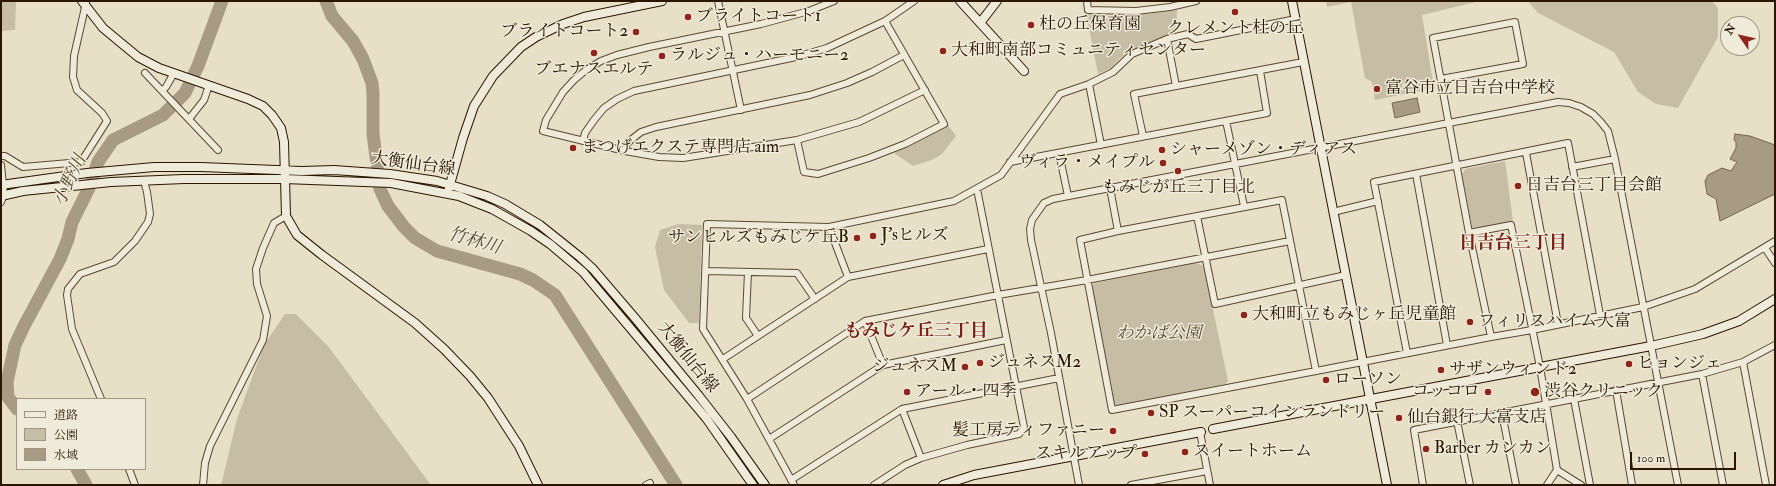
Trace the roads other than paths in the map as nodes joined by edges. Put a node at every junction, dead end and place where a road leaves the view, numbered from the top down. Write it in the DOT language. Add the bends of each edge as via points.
graph roads {
  1 [pos="662,1"];
  2 [pos="718,1"];
  3 [pos="834,1"];
  4 [pos="914,1"];
  5 [pos="960,1"];
  6 [pos="997,1"];
  7 [pos="1087,1"];
  8 [pos="1196,1"];
  9 [pos="1292,1"];
  10 [pos="84,3"];
  11 [pos="1296,19"];
  12 [pos="885,21"];
  13 [pos="980,23"];
  14 [pos="725,31"];
  15 [pos="1167,38"];
  16 [pos="904,55"];
  17 [pos="1303,62"];
  18 [pos="1260,71"];
  19 [pos="144,72"];
  20 [pos="733,72"];
  21 [pos="1024,72"];
  22 [pos="177,74"];
  23 [pos="1440,79"];
  24 [pos="206,84"];
  25 [pos="1089,84"];
  26 [pos="1176,86"];
  27 [pos="925,90"];
  28 [pos="162,91"];
  29 [pos="741,110"];
  30 [pos="187,117"];
  31 [pos="1226,121"];
  32 [pos="1449,122"];
  33 [pos="1143,136"];
  34 [pos="583,140"];
  35 [pos="797,140"];
  36 [pos="1101,145"];
  37 [pos="1320,148"];
  38 [pos="218,150"];
  39 [pos="625,151"];
  40 [pos="1060,153"];
  41 [pos="1526,153"];
  42 [pos="1,156"];
  43 [pos="1615,159"];
  44 [pos="1010,162"];
  45 [pos="1235,164"];
  46 [pos="1,165"];
  47 [pos="1457,166"];
  48 [pos="1572,167"];
  49 [pos="284,170"];
  50 [pos="1416,174"];
  51 [pos="284,179"];
  52 [pos="144,181"];
  53 [pos="451,184"];
  54 [pos="2,185"];
  55 [pos="1110,188"];
  56 [pos="977,189"];
  57 [pos="448,193"];
  58 [pos="1068,196"];
  59 [pos="2,198"];
  60 [pos="1378,202"];
  61 [pos="1244,206"];
  62 [pos="1333,212"];
  63 [pos="286,216"];
  64 [pos="1197,216"];
  65 [pos="829,227"];
  66 [pos="1118,230"];
  67 [pos="1470,233"];
  68 [pos="1290,241"];
  69 [pos="1775,241"];
  70 [pos="1765,248"];
  71 [pos="988,249"];
  72 [pos="1205,257"];
  73 [pos="1775,263"];
  74 [pos="706,271"];
  75 [pos="748,272"];
  76 [pos="1346,275"];
  77 [pos="848,277"];
  78 [pos="1087,280"];
  79 [pos="1299,286"];
  80 [pos="1042,288"];
  81 [pos="998,295"];
  82 [pos="815,299"];
  83 [pos="1775,299"];
  84 [pos="1643,307"];
  85 [pos="1600,315"];
  86 [pos="865,321"];
  87 [pos="1558,324"];
  88 [pos="1532,330"];
  89 [pos="758,336"];
  90 [pos="1491,336"];
  91 [pos="1006,340"];
  92 [pos="1447,345"];
  93 [pos="1775,345"];
  94 [pos="1651,346"];
  95 [pos="1407,353"];
  96 [pos="723,359"];
  97 [pos="1362,362"];
  98 [pos="1742,362"];
  99 [pos="883,365"];
  100 [pos="1540,367"];
  101 [pos="1316,371"];
  102 [pos="1702,374"];
  103 [pos="1059,378"];
  104 [pos="1658,382"];
  105 [pos="1015,387"];
  106 [pos="1616,390"];
  107 [pos="101,398"];
  108 [pos="747,399"];
  109 [pos="1574,399"];
  110 [pos="1370,400"];
  111 [pos="1546,403"];
  112 [pos="902,409"];
  113 [pos="1502,413"];
  114 [pos="1457,421"];
  115 [pos="1214,429"];
  116 [pos="1201,432"];
  117 [pos="769,439"];
  118 [pos="1074,457"];
  119 [pos="921,458"];
  120 [pos="129,470"];
  121 [pos="1557,470"];
  122 [pos="1207,471"];
  123 [pos="1167,478"];
  124 [pos="793,483"];
  125 [pos="135,485"];
  126 [pos="203,485"];
  127 [pos="538,485"];
  128 [pos="753,485"];
  129 [pos="765,485"];
  130 [pos="874,485"];
  131 [pos="943,485"];
  132 [pos="1079,485"];
  133 [pos="1131,485"];
  134 [pos="1168,485"];
  135 [pos="1210,485"];
  136 [pos="1387,485"];
  137 [pos="1423,485"];
  138 [pos="1470,485"];
  139 [pos="1516,485"];
  140 [pos="1547,485"];
  141 [pos="1581,485"];
  142 [pos="1590,485"];
  143 [pos="1632,485"];
  144 [pos="1678,485"];
  145 [pos="1723,485"];
  146 [pos="1766,485"];
  1 -- 53 [label="street" via="584,17 563,24 536,37 517,51 493,76 474,106"];
  2 -- 14 [label="street"];
  3 -- 14 [label="street" via="809,11"];
  4 -- 12 [label="street"];
  5 -- 13 [label="street"];
  6 -- 13 [label="street"];
  7 -- 8 [label="street" via="1088,10 1136,10 1170,7"];
  9 -- 11 [label="street"];
  10 -- 22 [label="street" via="102,28 138,57"];
  10 -- 42 [label="street" via="74,56 73,77 77,90 107,121 82,162 23,167"];
  11 -- 15 [label="street" via="1196,40 1188,34"];
  11 -- 17 [label="street"];
  12 -- 16 [label="street"];
  12 -- 20 [label="street" via="827,48"];
  13 -- 21 [label="street"];
  14 -- 20 [label="street"];
  14 -- 34 [label="street" via="617,55 586,70 563,92 546,120 543,131"];
  15 -- 25 [label="street" via="1132,54 1113,72"];
  15 -- 26 [label="street"];
  16 -- 27 [label="street"];
  16 -- 29 [label="street" via="847,83 810,95"];
  17 -- 18 [label="street"];
  17 -- 37 [label="street"];
  18 -- 26 [label="street"];
  18 -- 31 [label="street" via="1267,113"];
  19 -- 28 [label="street"];
  20 -- 29 [label="street"];
  20 -- 34 [label="street" via="634,91 604,108"];
  22 -- 24 [label="street"];
  22 -- 28 [label="street"];
  23 -- 23 [label="street" via="1523,64 1515,22 1433,38"];
  23 -- 32 [label="street"];
  24 -- 30 [label="street" via="204,100"];
  24 -- 49 [label="street" via="263,106 281,128"];
  25 -- 36 [label="street"];
  25 -- 44 [label="street" via="1060,94"];
  26 -- 33 [label="street" via="1134,94"];
  27 -- 35 [label="street" via="859,122"];
  27 -- 35 [label="street" via="944,124 905,144 818,174 804,172"];
  28 -- 30 [label="street"];
  29 -- 39 [label="street" via="641,132 626,145"];
  30 -- 38 [label="street"];
  31 -- 33 [label="street"];
  31 -- 45 [label="street"];
  32 -- 37 [label="street"];
  32 -- 43 [label="street" via="1558,102 1569,103 1581,107 1600,121 1608,132"];
  32 -- 47 [label="street"];
  33 -- 36 [label="street"];
  34 -- 39 [label="street"];
  35 -- 39 [label="street" via="683,158 658,157"];
  36 -- 40 [label="street"];
  37 -- 45 [label="street"];
  37 -- 62 [label="street"];
  40 -- 44 [label="street"];
  40 -- 58 [label="street"];
  41 -- 47 [label="street"];
  41 -- 48 [label="street" via="1568,143"];
  41 -- 87 [label="street"];
  43 -- 48 [label="street"];
  43 -- 84 [label="street"];
  44 -- 56 [label="street" via="1001,175"];
  45 -- 55 [label="street"];
  45 -- 61 [label="street"];
  46 -- 54 [label="street"];
  47 -- 50 [label="street"];
  47 -- 67 [label="street"];
  48 -- 85 [label="street"];
  49 -- 51 [label="street"];
  49 -- 53 [label="street, 大衡仙台線" via="390,174"];
  49 -- 54 [label="street, 大衡仙台線" via="154,167"];
  50 -- 60 [label="street" via="1374,182"];
  50 -- 92 [label="street"];
  51 -- 52 [label="street, 大衡仙台線"];
  51 -- 57 [label="street, 大衡仙台線" via="391,183"];
  51 -- 63 [label="street"];
  52 -- 59 [label="street, 大衡仙台線" via="23,190"];
  52 -- 107 [label="street" via="150,214 139,235 114,262 80,274 68,289 72,329"];
  53 -- 57 [label="street"];
  53 -- 129 [label="street, 大衡仙台線" via="487,196 522,214 580,257 635,318 699,396"];
  54 -- 59 [label="street"];
  55 -- 58 [label="street"];
  55 -- 66 [label="street"];
  56 -- 65 [label="street" via="954,201"];
  56 -- 71 [label="street"];
  57 -- 128 [label="street, 大衡仙台線" via="492,209 514,221 550,244 583,272 706,418"];
  58 -- 80 [label="street" via="1044,203 1032,220 1031,240"];
  60 -- 62 [label="street"];
  60 -- 95 [label="street"];
  61 -- 64 [label="street"];
  61 -- 68 [label="street" via="1282,200"];
  62 -- 76 [label="street"];
  63 -- 126 [label="street" via="274,223 256,269 257,284 267,316 263,340 210,446"];
  63 -- 127 [label="street" via="297,235 416,323 470,376 488,398 519,446"];
  64 -- 66 [label="street"];
  64 -- 72 [label="street"];
  65 -- 74 [label="street" via="708,224"];
  65 -- 77 [label="street"];
  66 -- 78 [label="street" via="1080,240"];
  67 -- 88 [label="street" via="1511,225"];
  67 -- 90 [label="street"];
  68 -- 72 [label="street"];
  68 -- 79 [label="street"];
  69 -- 70 [label="street"];
  70 -- 73 [label="street"];
  70 -- 84 [label="street" via="1695,288"];
  71 -- 77 [label="street"];
  71 -- 81 [label="street"];
  72 -- 78 [label="street"];
  72 -- 79 [label="street" via="1214,304"];
  74 -- 75 [label="street"];
  74 -- 96 [label="street" via="703,329"];
  75 -- 82 [label="street" via="797,273"];
  75 -- 89 [label="street" via="746,318"];
  76 -- 79 [label="street"];
  76 -- 97 [label="street"];
  77 -- 82 [label="street"];
  78 -- 80 [label="street"];
  78 -- 101 [label="street" via="1112,410"];
  79 -- 101 [label="street"];
  80 -- 81 [label="street"];
  80 -- 103 [label="street"];
  81 -- 86 [label="street"];
  81 -- 91 [label="street"];
  82 -- 89 [label="street"];
  83 -- 94 [label="street" via="1721,328"];
  84 -- 85 [label="street"];
  84 -- 94 [label="street"];
  85 -- 87 [label="street"];
  86 -- 99 [label="street"];
  86 -- 108 [label="street"];
  87 -- 88 [label="street"];
  88 -- 90 [label="street"];
  88 -- 100 [label="street"];
  89 -- 96 [label="street"];
  90 -- 92 [label="street"];
  91 -- 99 [label="street"];
  91 -- 105 [label="street"];
  92 -- 95 [label="street"];
  93 -- 98 [label="street"];
  94 -- 100 [label="street"];
  94 -- 104 [label="street"];
  95 -- 97 [label="street"];
  96 -- 108 [label="street"];
  97 -- 101 [label="street"];
  97 -- 110 [label="street"];
  98 -- 102 [label="street"];
  98 -- 146 [label="street"];
  99 -- 117 [label="street"];
  100 -- 110 [label="street"];
  100 -- 111 [label="street"];
  102 -- 104 [label="street"];
  102 -- 145 [label="street"];
  103 -- 105 [label="street"];
  103 -- 118 [label="street"];
  104 -- 106 [label="street"];
  104 -- 144 [label="street"];
  105 -- 112 [label="street"];
  105 -- 119 [label="street" via="1024,427 1019,434"];
  106 -- 109 [label="street"];
  106 -- 143 [label="street"];
  108 -- 117 [label="street"];
  109 -- 111 [label="street"];
  109 -- 142 [label="street"];
  110 -- 115 [label="street"];
  110 -- 136 [label="street"];
  111 -- 113 [label="street"];
  111 -- 121 [label="street"];
  112 -- 119 [label="street"];
  112 -- 124 [label="street"];
  113 -- 114 [label="street"];
  113 -- 139 [label="street"];
  114 -- 137 [label="street" via="1414,430"];
  114 -- 138 [label="street"];
  116 -- 118 [label="street"];
  116 -- 122 [label="street"];
  117 -- 124 [label="street"];
  118 -- 131 [label="street" via="974,475"];
  118 -- 132 [label="street"];
  119 -- 130 [label="street"];
  120 -- 125 [label="street"];
  121 -- 140 [label="street"];
  121 -- 141 [label="street"];
  122 -- 123 [label="street"];
  122 -- 135 [label="street"];
  123 -- 133 [label="street"];
  123 -- 134 [label="street"];
}
